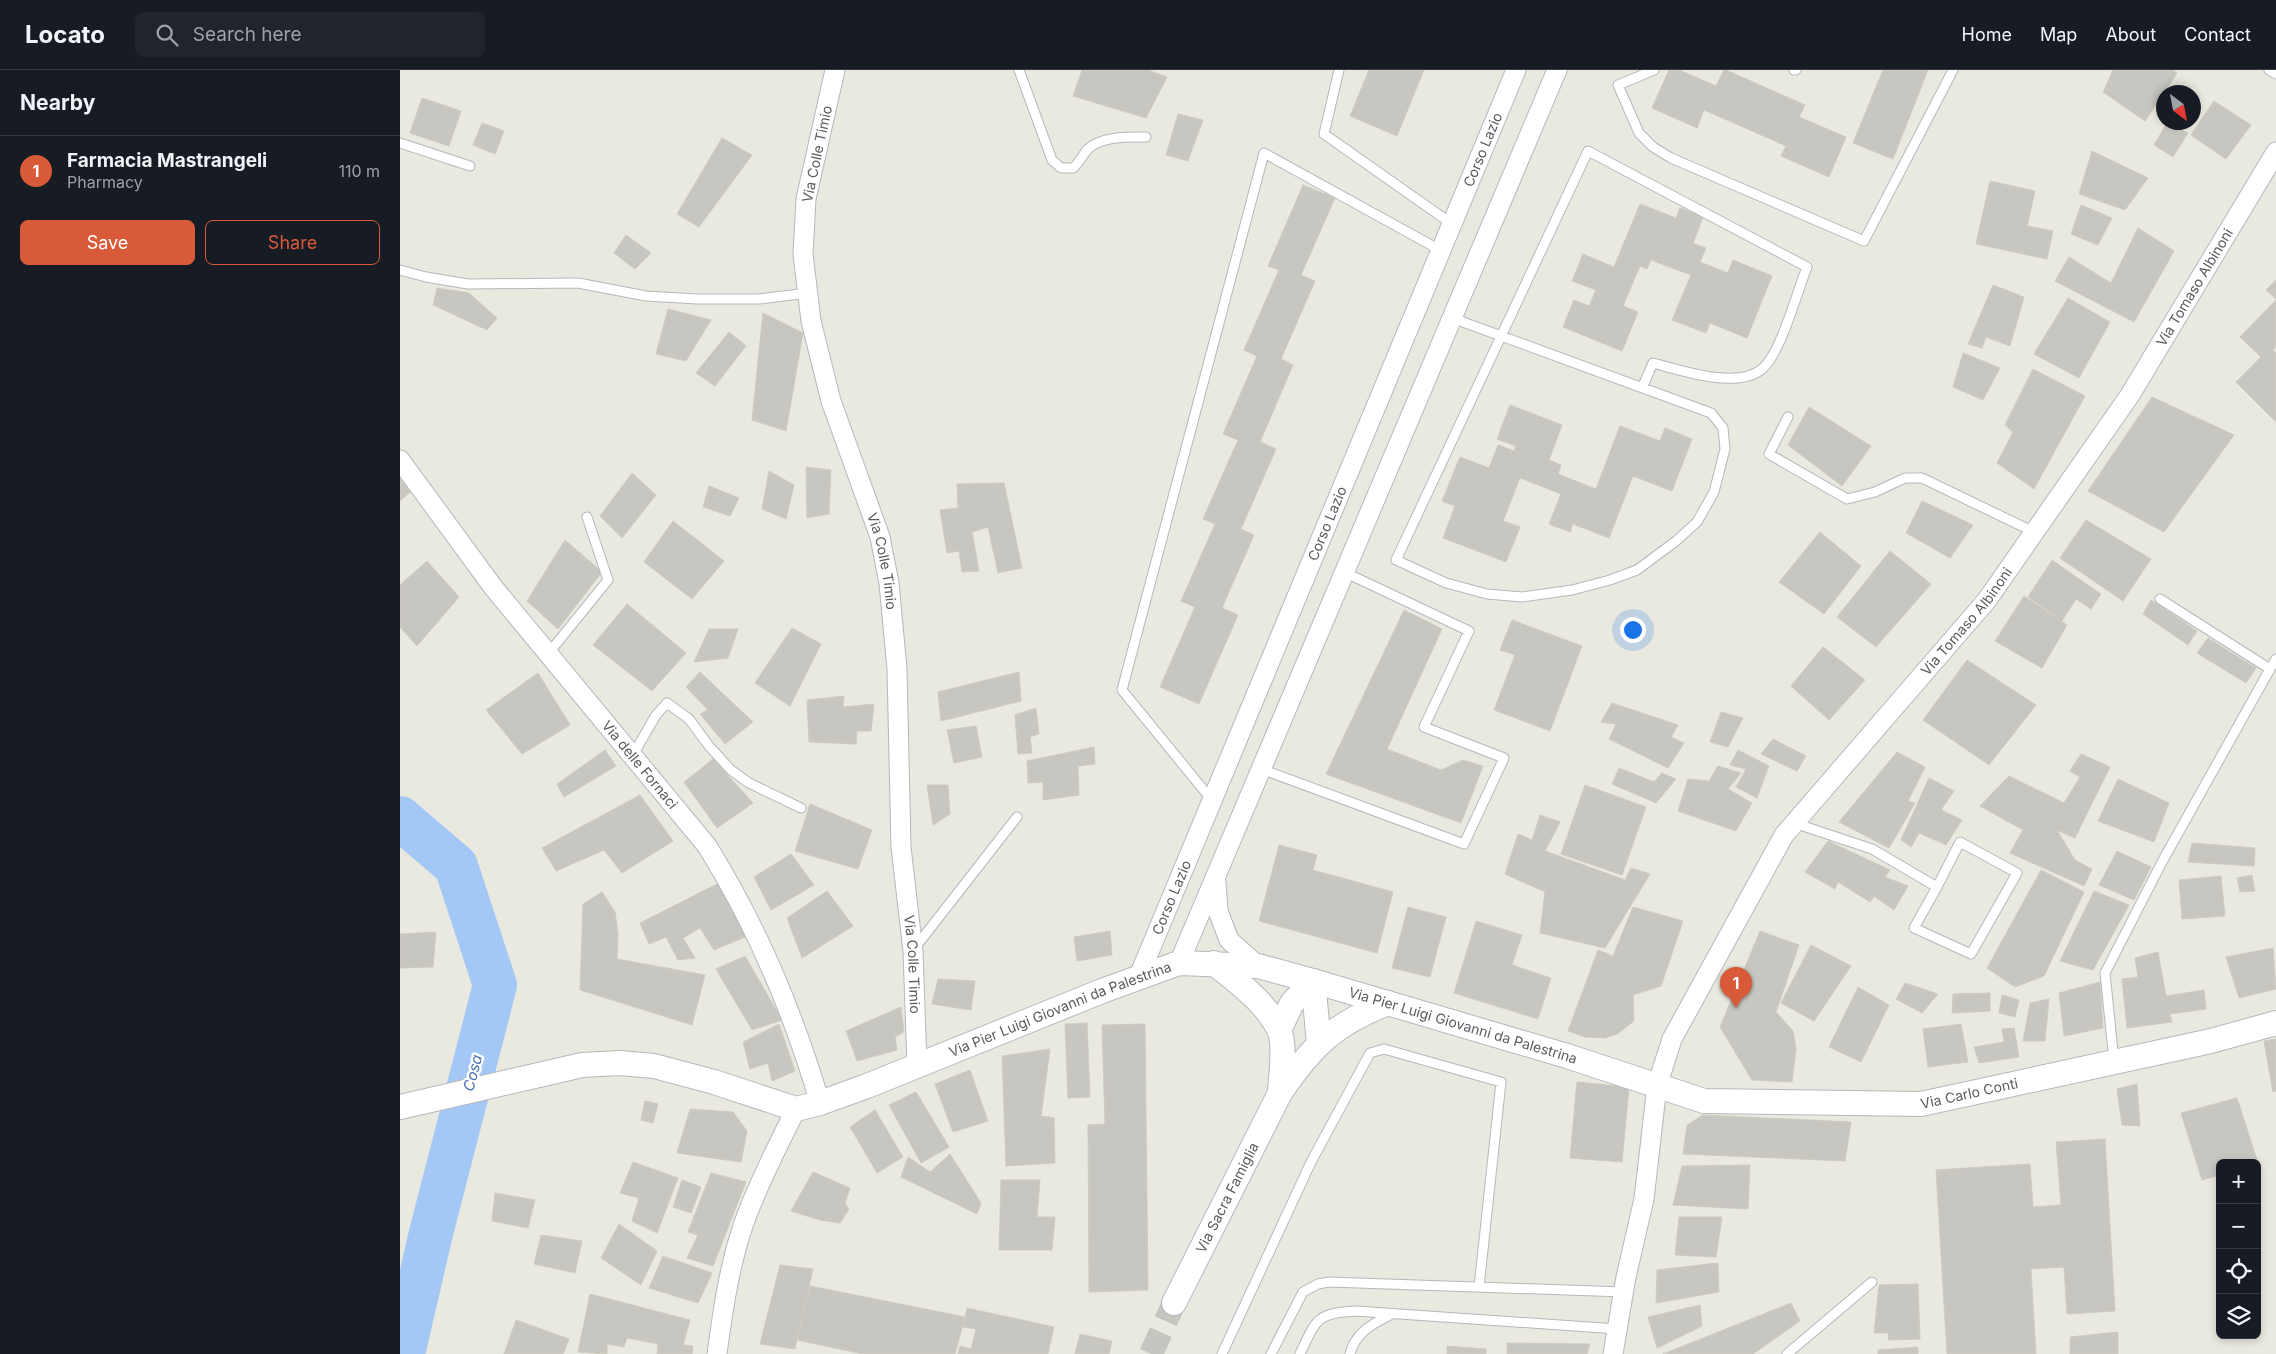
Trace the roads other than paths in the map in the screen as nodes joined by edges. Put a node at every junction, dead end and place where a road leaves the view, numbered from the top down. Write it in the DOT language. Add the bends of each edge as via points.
graph roads {
  1 [pos="835,70"];
  2 [pos="1018,70"];
  3 [pos="1339,70"];
  4 [pos="1516,70"];
  5 [pos="1654,70"];
  6 [pos="1952,70"];
  7 [pos="2270,70"];
  8 [pos="1558,71"];
  9 [pos="2276,74"];
  10 [pos="1146,137"];
  11 [pos="400,143"];
  12 [pos="2276,152"];
  13 [pos="470,166"];
  14 [pos="1452,224"];
  15 [pos="1440,250"];
  16 [pos="400,270"];
  17 [pos="808,293"];
  18 [pos="1452,318"];
  19 [pos="1502,336"];
  20 [pos="1642,388"];
  21 [pos="1788,417"];
  22 [pos="400,460"];
  23 [pos="587,517"];
  24 [pos="2034,532"];
  25 [pos="1344,572"];
  26 [pos="2160,599"];
  27 [pos="548,654"];
  28 [pos="2276,659"];
  29 [pos="2270,669"];
  30 [pos="633,755"];
  31 [pos="1261,769"];
  32 [pos="1212,799"];
  33 [pos="801,808"];
  34 [pos="1017,817"];
  35 [pos="1794,823"];
  36 [pos="1216,875"];
  37 [pos="1937,887"];
  38 [pos="913,951"];
  39 [pos="1179,963"];
  40 [pos="1214,963"];
  41 [pos="1258,966"];
  42 [pos="1139,976"];
  43 [pos="1313,981"];
  44 [pos="1388,1004"];
  45 [pos="2276,1023"];
  46 [pos="1279,1030"];
  47 [pos="1319,1043"];
  48 [pos="2114,1062"];
  49 [pos="917,1066"];
  50 [pos="1657,1086"];
  51 [pos="1280,1093"];
  52 [pos="820,1103"];
  53 [pos="400,1107"];
  54 [pos="796,1109"];
  55 [pos="1872,1282"];
  56 [pos="1479,1287"];
  57 [pos="1624,1292"];
  58 [pos="1174,1303"];
  59 [pos="1390,1315"];
  60 [pos="1618,1329"];
  61 [pos="717,1354"];
  62 [pos="1222,1354"];
  63 [pos="1271,1354"];
  64 [pos="1300,1354"];
  65 [pos="1350,1354"];
  66 [pos="1614,1354"];
  67 [pos="1786,1354"];
  1 -- 17 [label="street, Via Colle Timio" via="806,200 804,254"];
  2 -- 10 [label="lane" via="1052,160 1061,168 1073,168 1087,150 1099,142"];
  3 -- 14 [label="lane" via="1324,134"];
  4 -- 14 [label="street, Corso Lazio"];
  5 -- 6 [label="lane" via="1618,85 1639,133 1652,147 1864,241"];
  7 -- 9 [label="lane"];
  8 -- 18 [label="street"];
  11 -- 13 [label="lane"];
  12 -- 24 [label="street, Via Tomaso Albinoni" via="2130,394"];
  14 -- 15 [label="street, Corso Lazio"];
  15 -- 32 [label="street, Corso Lazio"];
  15 -- 32 [label="lane" via="1264,153 1122,690"];
  16 -- 17 [label="lane" via="468,284 578,283 646,296 697,299 759,299"];
  17 -- 38 [label="street, Via Colle Timio" via="811,321 831,401 880,537 889,583 897,669 901,847"];
  18 -- 19 [label="lane"];
  18 -- 25 [label="street"];
  19 -- 20 [label="lane"];
  19 -- 20 [label="lane" via="1588,151 1806,267 1775,353 1762,370 1726,378 1694,374 1653,363"];
  19 -- 20 [label="lane" via="1396,560 1446,583 1487,594 1522,597 1572,590 1637,570 1697,522 1714,492 1725,449 1723,428 1711,413"];
  21 -- 24 [label="lane" via="1769,454 1847,500 1905,478 1922,478"];
  22 -- 27 [label="street, Via delle Fornaci" via="493,587"];
  23 -- 27 [label="lane" via="608,580"];
  24 -- 35 [label="street, Via Tomaso Albinoni" via="1987,600"];
  25 -- 31 [label="street"];
  25 -- 31 [label="lane" via="1469,630 1424,727 1504,758 1464,844"];
  26 -- 29 [label="lane"];
  27 -- 30 [label="street, Via delle Fornaci"];
  28 -- 29 [label="lane"];
  29 -- 48 [label="lane" via="2162,862 2105,973"];
  30 -- 33 [label="lane" via="656,715 667,703 689,719 731,770 749,784"];
  30 -- 52 [label="street, Via delle Fornaci" via="707,846 734,889 783,996"];
  31 -- 36 [label="street"];
  32 -- 42 [label="street, Corso Lazio"];
  34 -- 38 [label="lane"];
  35 -- 37 [label="lane" via="1872,849"];
  35 -- 50 [label="street, Via Tomaso Albinoni" via="1784,835 1672,1039"];
  36 -- 39 [label="street"];
  36 -- 41 [label="street" via="1218,910 1229,940"];
  37 -- 37 [label="lane" via="1960,842 2018,874 1971,954 1914,928"];
  38 -- 49 [label="street, Via Colle Timio"];
  39 -- 40 [label="street, Via Pier Luigi Giovanni da Palestrina"];
  39 -- 42 [label="street, Via Pier Luigi Giovanni da Palestrina"];
  40 -- 41 [label="street, Via Pier Luigi Giovanni da Palestrina"];
  40 -- 46 [label="street" via="1261,1004"];
  41 -- 43 [label="street, Via Pier Luigi Giovanni da Palestrina"];
  42 -- 49 [label="street, Via Pier Luigi Giovanni da Palestrina"];
  43 -- 44 [label="street, Via Pier Luigi Giovanni da Palestrina"];
  43 -- 46 [label="street" via="1292,1003"];
  43 -- 47 [label="street"];
  44 -- 47 [label="street, Via Sacra Famiglia" via="1360,1014"];
  44 -- 50 [label="street, Via Pier Luigi Giovanni da Palestrina"];
  45 -- 48 [label="street, Via Carlo Conti"];
  46 -- 51 [label="street" via="1282,1057"];
  47 -- 51 [label="street, Via Sacra Famiglia"];
  48 -- 50 [label="street, Via Carlo Conti" via="1921,1104 1704,1102"];
  49 -- 52 [label="street, Via Pier Luigi Giovanni da Palestrina"];
  50 -- 57 [label="street, Via Tomaso Albinoni" via="1644,1199"];
  51 -- 58 [label="street, Via Sacra Famiglia"];
  52 -- 54 [label="street, Via Pier Luigi Giovanni da Palestrina"];
  53 -- 54 [label="street" via="582,1065 620,1063 654,1066"];
  54 -- 61 [label="street" via="745,1221 724,1301"];
  55 -- 67 [label="lane"];
  56 -- 57 [label="lane"];
  56 -- 62 [label="lane" via="1501,1082 1384,1049 1370,1053 1311,1162"];
  56 -- 63 [label="lane" via="1318,1284 1303,1292"];
  57 -- 60 [label="street, Via Tomaso Albinoni"];
  59 -- 60 [label="lane"];
  59 -- 64 [label="lane" via="1332,1312 1315,1324"];
  59 -- 65 [label="lane" via="1371,1324 1359,1335"];
  60 -- 66 [label="street, Via Tomaso Albinoni"];
}
